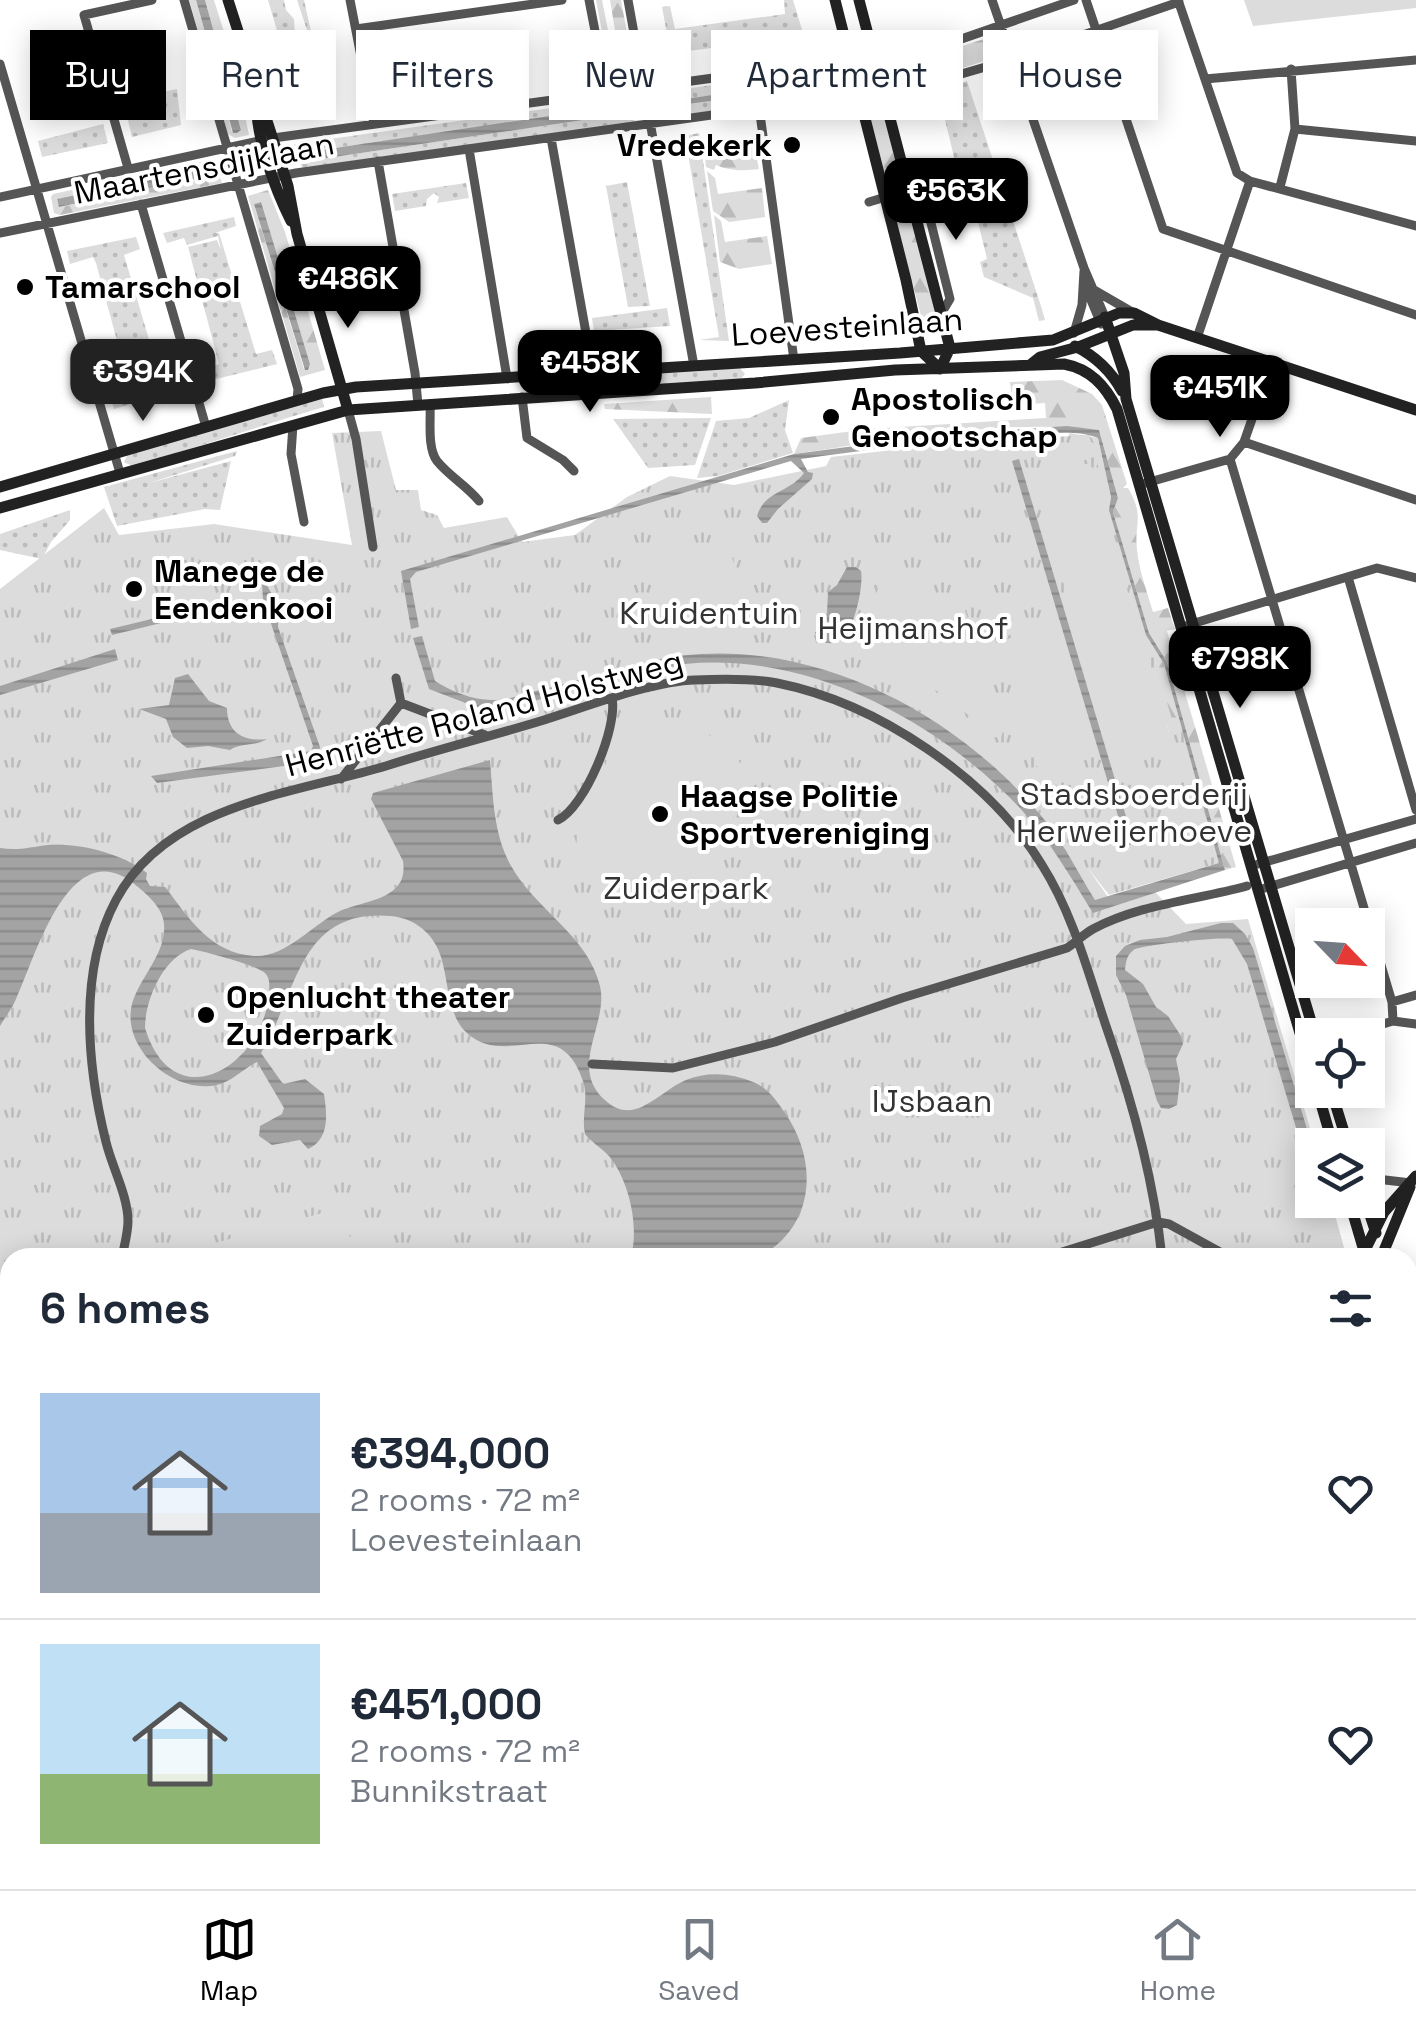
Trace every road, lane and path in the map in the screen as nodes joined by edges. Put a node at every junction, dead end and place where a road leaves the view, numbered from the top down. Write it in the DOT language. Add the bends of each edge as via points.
graph roads {
  1 [pos="152,0"];
  2 [pos="184,0"];
  3 [pos="228,0"];
  4 [pos="350,0"];
  5 [pos="562,0"];
  6 [pos="589,0"];
  7 [pos="628,0"];
  8 [pos="835,0"];
  9 [pos="859,0"];
  10 [pos="992,0"];
  11 [pos="1074,0"];
  12 [pos="1086,0"];
  13 [pos="1178,1"];
  14 [pos="1001,25"];
  15 [pos="356,30"];
  16 [pos="594,30"];
  17 [pos="633,30"];
  18 [pos="842,30"];
  19 [pos="867,30"];
  20 [pos="1003,30"];
  21 [pos="1096,30"];
  22 [pos="963,38"];
  23 [pos="1416,60"];
  24 [pos="0,64"];
  25 [pos="1291,69"];
  26 [pos="1205,79"];
  27 [pos="549,101"];
  28 [pos="711,115"];
  29 [pos="373,120"];
  30 [pos="649,120"];
  31 [pos="761,120"];
  32 [pos="865,120"];
  33 [pos="892,120"];
  34 [pos="1034,120"];
  35 [pos="1127,120"];
  36 [pos="374,124"];
  37 [pos="650,125"];
  38 [pos="1295,129"];
  39 [pos="551,138"];
  40 [pos="268,140"];
  41 [pos="1416,141"];
  42 [pos="468,149"];
  43 [pos="227,150"];
  44 [pos="378,161"];
  45 [pos="128,168"];
  46 [pos="280,177"];
  47 [pos="1250,181"];
  48 [pos="237,186"];
  49 [pos="1280,187"];
  50 [pos="38,190"];
  51 [pos="911,190"];
  52 [pos="884,194"];
  53 [pos="0,197"];
  54 [pos="870,202"];
  55 [pos="141,204"];
  56 [pos="46,224"];
  57 [pos="1416,226"];
  58 [pos="0,233"];
  59 [pos="1226,252"];
  60 [pos="1084,268"];
  61 [pos="1084,283"];
  62 [pos="1094,290"];
  63 [pos="1134,313"];
  64 [pos="1416,315"];
  65 [pos="1102,319"];
  66 [pos="1158,325"];
  67 [pos="1110,333"];
  68 [pos="1197,338"];
  69 [pos="1075,343"];
  70 [pos="950,348"];
  71 [pos="921,351"];
  72 [pos="794,360"];
  73 [pos="1272,362"];
  74 [pos="1030,365"];
  75 [pos="694,366"];
  76 [pos="1082,368"];
  77 [pos="940,369"];
  78 [pos="593,372"];
  79 [pos="507,378"];
  80 [pos="416,384"];
  81 [pos="344,389"];
  82 [pos="522,397"];
  83 [pos="1126,399"];
  84 [pos="298,400"];
  85 [pos="424,404"];
  86 [pos="348,410"];
  87 [pos="1416,410"];
  88 [pos="293,425"];
  89 [pos="206,427"];
  90 [pos="1244,442"];
  91 [pos="115,454"];
  92 [pos="1230,459"];
  93 [pos="574,471"];
  94 [pos="120,474"];
  95 [pos="1145,483"];
  96 [pos="0,487"];
  97 [pos="1416,500"];
  98 [pos="479,501"];
  99 [pos="0,508"];
  100 [pos="304,522"];
  101 [pos="373,547"];
  102 [pos="1416,564"];
  103 [pos="1348,578"];
  104 [pos="1414,578"];
  105 [pos="1272,599"];
  106 [pos="1187,625"];
  107 [pos="396,678"];
  108 [pos="612,698"];
  109 [pos="402,703"];
  110 [pos="485,735"];
  111 [pos="341,780"];
  112 [pos="1416,810"];
  113 [pos="1416,819"];
  114 [pos="558,820"];
  115 [pos="1343,841"];
  116 [pos="1416,843"];
  117 [pos="1349,863"];
  118 [pos="1257,864"];
  119 [pos="1258,888"];
  120 [pos="1078,942"];
  121 [pos="1416,995"];
  122 [pos="1392,1002"];
  123 [pos="1299,1018"];
  124 [pos="1308,1018"];
  125 [pos="1393,1021"];
  126 [pos="1385,1023"];
  127 [pos="1416,1024"];
  128 [pos="592,1064"];
  129 [pos="1385,1179"];
  130 [pos="1414,1180"];
  131 [pos="1354,1218"];
  132 [pos="1370,1218"];
  133 [pos="1158,1222"];
  134 [pos="1374,1230"];
  135 [pos="124,1248"];
  136 [pos="1075,1248"];
  137 [pos="1161,1248"];
  138 [pos="1213,1248"];
  139 [pos="1362,1248"];
  140 [pos="1366,1248"];
  141 [pos="1381,1248"];
  142 [pos="1386,1248"];
  1 -- 45 [label="street" via="84,15"];
  2 -- 43 [label="street"];
  3 -- 40 [label="main road"];
  4 -- 15 [label="street"];
  5 -- 15 [label="street"];
  6 -- 16 [label="street"];
  7 -- 17 [label="street"];
  8 -- 18 [label="main road"];
  9 -- 19 [label="main road"];
  10 -- 14 [label="street"];
  11 -- 14 [label="street, Maartensdijklaan"];
  12 -- 21 [label="street"];
  13 -- 21 [label="street, Maartensdijklaan"];
  13 -- 26 [label="street"];
  14 -- 20 [label="street"];
  14 -- 22 [label="street, Maartensdijklaan"];
  23 -- 25 [label="street"];
  24 -- 50 [label="street"];
  25 -- 26 [label="street"];
  25 -- 38 [label="street"];
  26 -- 47 [label="street" via="1237,173"];
  27 -- 36 [label="street, Maartensdijklaan"];
  28 -- 37 [label="street, Maartensdijklaan"];
  29 -- 36 [label="street"];
  30 -- 37 [label="street"];
  31 -- 72 [label="street"];
  32 -- 52 [label="main road"];
  33 -- 51 [label="main road"];
  34 -- 60 [label="street"];
  35 -- 59 [label="street" via="1164,229"];
  36 -- 40 [label="street, Maartensdijklaan"];
  37 -- 39 [label="street, Maartensdijklaan"];
  37 -- 75 [label="street"];
  38 -- 41 [label="street"];
  38 -- 49 [label="street"];
  39 -- 42 [label="street, Maartensdijklaan"];
  39 -- 78 [label="street"];
  40 -- 43 [label="street, Maartensdijklaan"];
  40 -- 46 [label="main road"];
  42 -- 44 [label="street, Maartensdijklaan"];
  42 -- 79 [label="street"];
  43 -- 45 [label="street, Maartensdijklaan"];
  43 -- 48 [label="street"];
  44 -- 46 [label="street, Maartensdijklaan"];
  44 -- 80 [label="street"];
  45 -- 50 [label="street, Maartensdijklaan"];
  46 -- 48 [label="street, Maartensdijklaan"];
  46 -- 81 [label="main road"];
  47 -- 49 [label="street"];
  47 -- 59 [label="street"];
  48 -- 55 [label="street, Maartensdijklaan"];
  48 -- 84 [label="street"];
  49 -- 57 [label="street"];
  50 -- 53 [label="street, Maartensdijklaan"];
  50 -- 56 [label="street"];
  51 -- 52 [label="street"];
  51 -- 70 [label="main road"];
  52 -- 54 [label="street"];
  52 -- 71 [label="main road"];
  55 -- 56 [label="street, Maartensdijklaan"];
  55 -- 89 [label="street"];
  56 -- 58 [label="street, Maartensdijklaan"];
  56 -- 91 [label="street"];
  59 -- 64 [label="street"];
  59 -- 68 [label="street"];
  60 -- 61 [label="street"];
  60 -- 62 [label="street"];
  61 -- 65 [label="street"];
  61 -- 69 [label="street"];
  62 -- 63 [label="street"];
  62 -- 65 [label="street"];
  63 -- 65 [label="main road"];
  63 -- 66 [label="main road"];
  65 -- 67 [label="main road"];
  65 -- 69 [label="main road"];
  66 -- 67 [label="main road"];
  66 -- 68 [label="main road"];
  67 -- 69 [label="main road"];
  67 -- 83 [label="main road"];
  68 -- 73 [label="main road"];
  69 -- 70 [label="main road, Loevesteinlaan"];
  69 -- 74 [label="main road"];
  69 -- 76 [label="main road"];
  69 -- 83 [label="main road" via="1115,378"];
  70 -- 71 [label="main road, Loevesteinlaan"];
  70 -- 77 [label="main road"];
  71 -- 72 [label="main road, Loevesteinlaan"];
  71 -- 77 [label="main road"];
  72 -- 75 [label="main road, Loevesteinlaan"];
  73 -- 87 [label="main road"];
  73 -- 90 [label="street"];
  74 -- 76 [label="main road"];
  74 -- 77 [label="main road, Loevesteinlaan"];
  75 -- 78 [label="main road, Loevesteinlaan"];
  76 -- 95 [label="main road" via="1117,408"];
  77 -- 82 [label="main road, Loevesteinlaan"];
  78 -- 79 [label="main road, Loevesteinlaan"];
  79 -- 80 [label="main road, Loevesteinlaan"];
  80 -- 81 [label="main road, Loevesteinlaan"];
  80 -- 85 [label="street"];
  81 -- 84 [label="main road, Loevesteinlaan"];
  81 -- 86 [label="main road"];
  82 -- 85 [label="main road, Loevesteinlaan"];
  82 -- 93 [label="street" via="528,438"];
  83 -- 95 [label="main road"];
  84 -- 89 [label="main road, Loevesteinlaan"];
  85 -- 86 [label="main road, Loevesteinlaan"];
  85 -- 98 [label="street" via="438,462"];
  86 -- 88 [label="main road, Loevesteinlaan"];
  86 -- 101 [label="street"];
  88 -- 94 [label="main road, Loevesteinlaan"];
  88 -- 100 [label="street" via="291,454"];
  89 -- 91 [label="main road, Loevesteinlaan"];
  90 -- 92 [label="street"];
  90 -- 97 [label="street"];
  91 -- 94 [label="street"];
  91 -- 96 [label="main road, Loevesteinlaan"];
  92 -- 95 [label="street"];
  92 -- 105 [label="street"];
  94 -- 99 [label="main road, Loevesteinlaan"];
  95 -- 106 [label="main road"];
  102 -- 104 [label="street"];
  103 -- 104 [label="street" via="1382,568"];
  103 -- 105 [label="street"];
  103 -- 112 [label="street"];
  105 -- 106 [label="street"];
  105 -- 115 [label="street"];
  106 -- 118 [label="main road"];
  107 -- 109 [label="street"];
  108 -- 110 [label="street, Henriëtte Roland Holstweg"];
  108 -- 114 [label="street" via="612,728 578,803"];
  108 -- 120 [label="street, Henriëtte Roland Holstweg" via="690,680 773,682 832,697 885,721 973,786 1012,825 1041,862"];
  109 -- 110 [label="street"];
  109 -- 111 [label="street"];
  110 -- 111 [label="street, Henriëtte Roland Holstweg"];
  111 -- 135 [label="street, Henriëtte Roland Holstweg" via="268,796 200,822 140,864 101,934 92,1067 128,1219"];
  113 -- 115 [label="street"];
  115 -- 117 [label="street"];
  115 -- 118 [label="street"];
  116 -- 117 [label="street"];
  117 -- 119 [label="street"];
  117 -- 122 [label="street"];
  118 -- 119 [label="main road"];
  119 -- 120 [label="street" via="1154,907"];
  119 -- 123 [label="main road"];
  119 -- 124 [label="main road"];
  120 -- 128 [label="street" via="775,1042 674,1068"];
  120 -- 133 [label="street, Henriëtte Roland Holstweg" via="1119,1062"];
  121 -- 122 [label="street"];
  122 -- 125 [label="street"];
  125 -- 126 [label="street"];
  125 -- 127 [label="street"];
  129 -- 130 [label="street"];
  130 -- 134 [label="main road"];
  130 -- 142 [label="main road"];
  131 -- 139 [label="main road"];
  132 -- 134 [label="main road"];
  133 -- 136 [label="street"];
  133 -- 137 [label="street, Henriëtte Roland Holstweg"];
  133 -- 138 [label="street"];
  134 -- 140 [label="main road"];
  134 -- 141 [label="main road"];
}
